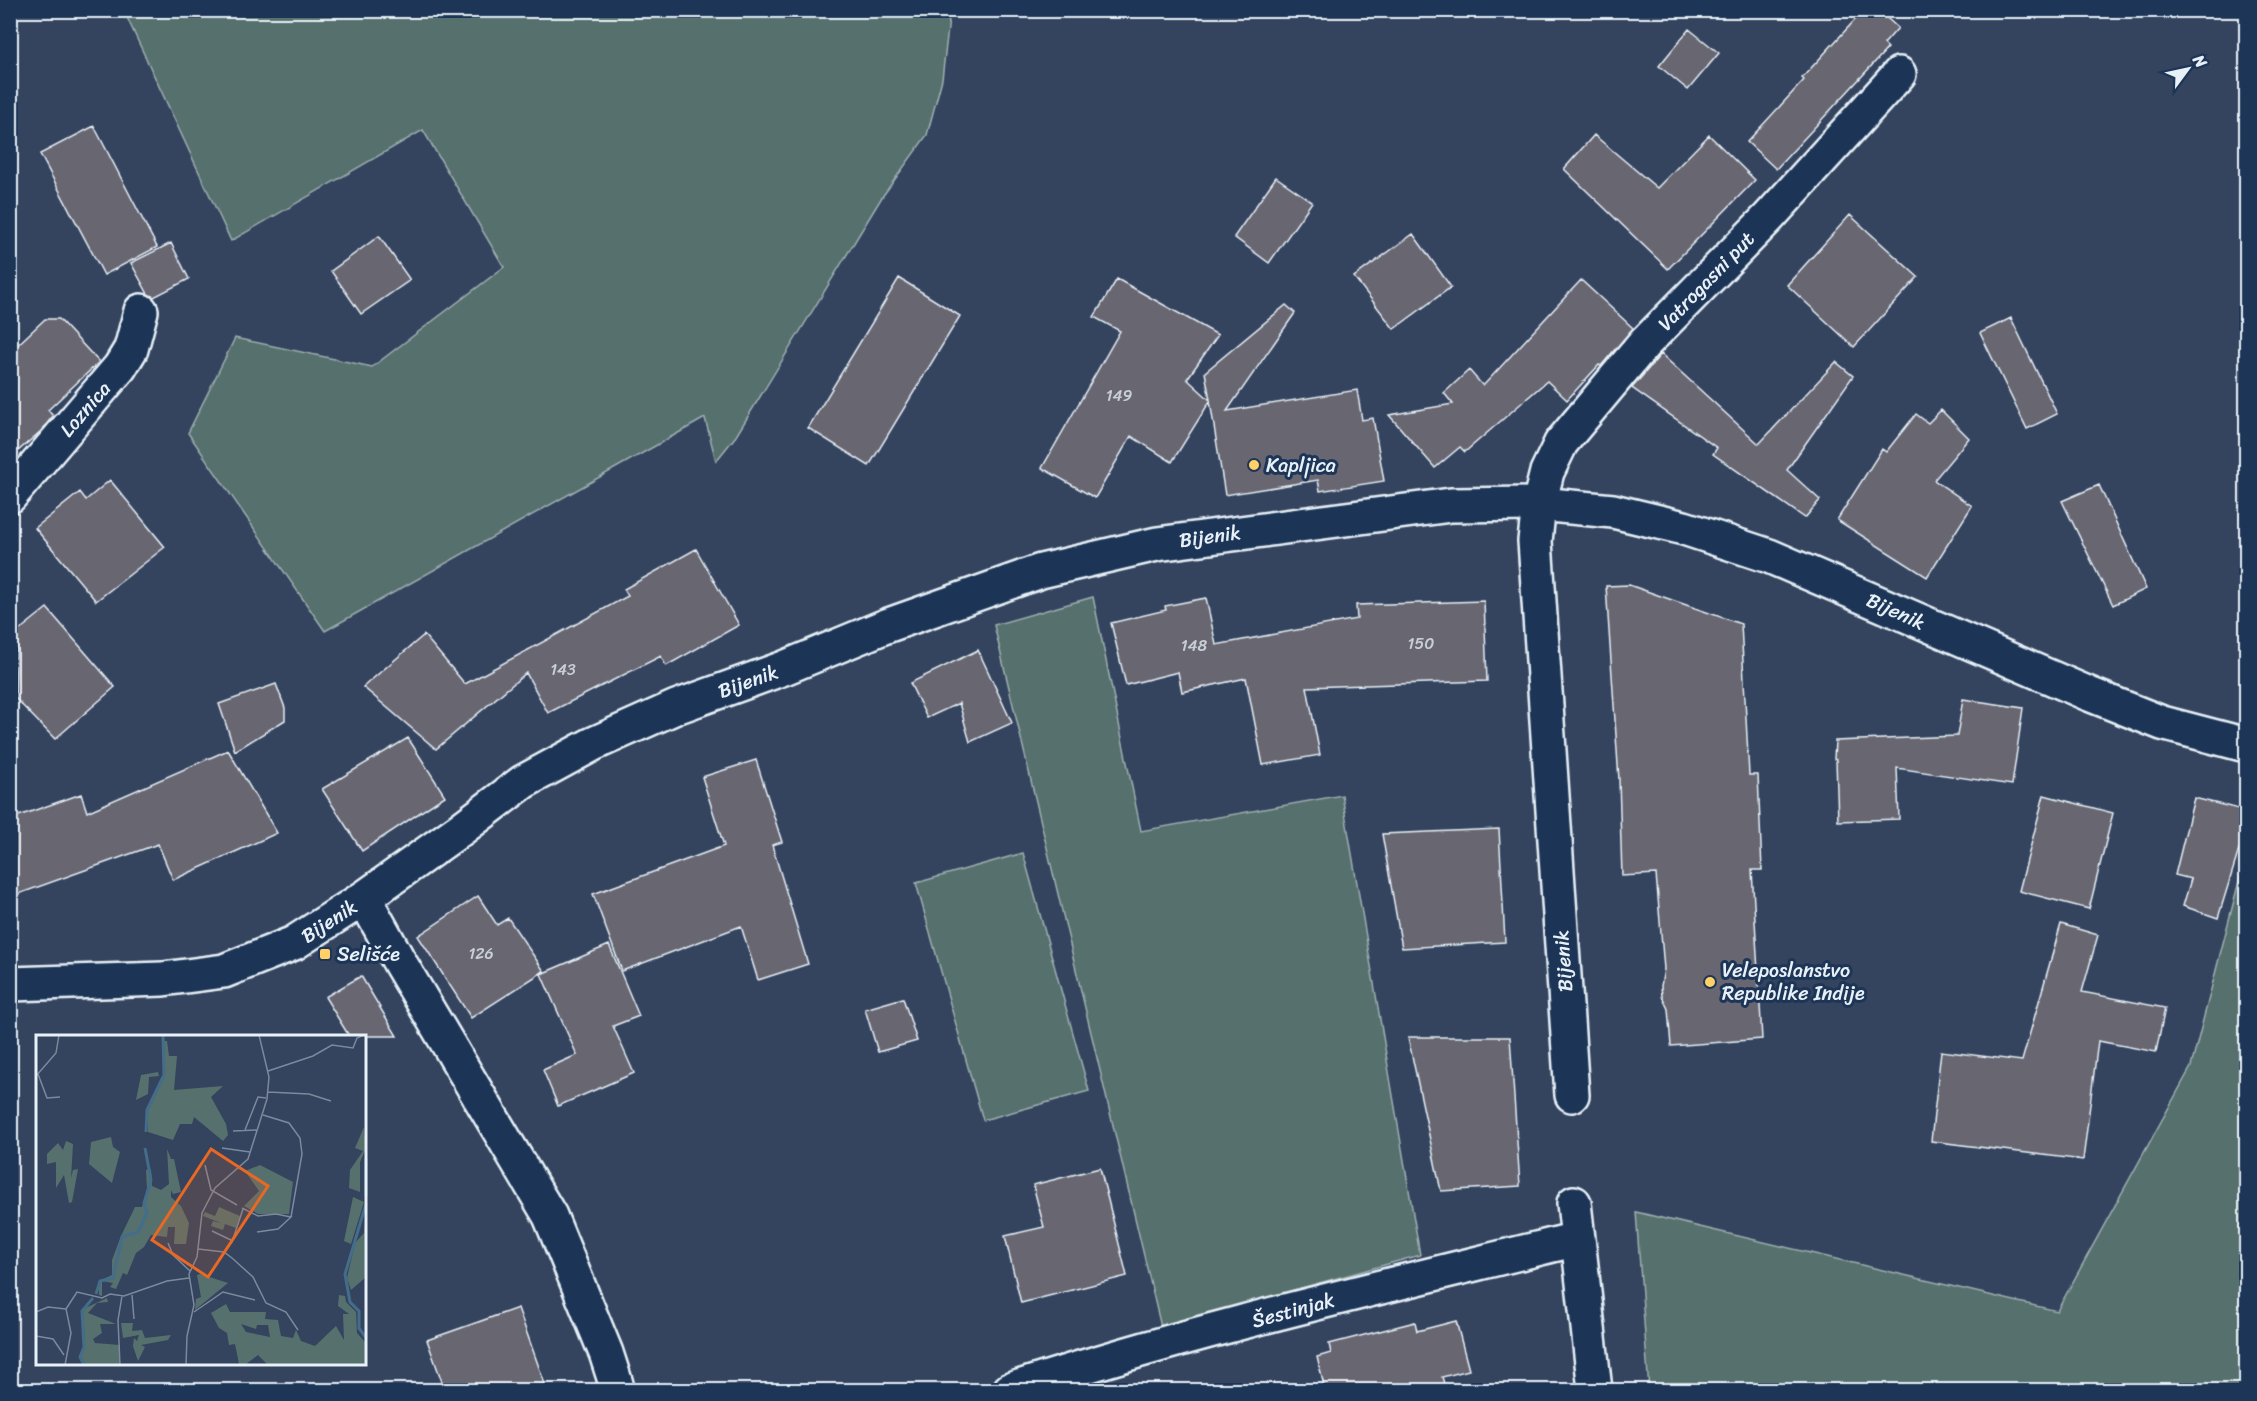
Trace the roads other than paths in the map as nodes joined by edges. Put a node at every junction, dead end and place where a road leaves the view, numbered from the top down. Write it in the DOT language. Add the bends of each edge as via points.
graph roads {
  1 [pos="1899,74"];
  2 [pos="141,311"];
  3 [pos="10,496"];
  4 [pos="1539,504"];
  5 [pos="2247,745"];
  6 [pos="364,898"];
  7 [pos="10,984"];
  8 [pos="1572,1095"];
  9 [pos="1574,1203"];
  10 [pos="1577,1239"];
  11 [pos="620,1388"];
  12 [pos="1011,1390"];
  13 [pos="1595,1390"];
  1 -- 4 [label="street, Vatrogasni put" via="1785,200 1644,344 1589,408 1561,443 1547,472"];
  2 -- 3 [label="street, Loznica" via="131,349 120,367"];
  4 -- 5 [label="street, Bijenik" via="1613,511 1684,528 1769,556 2162,723"];
  4 -- 6 [label="street, Bijenik" via="1451,505 1362,516 1157,544 1041,571 886,626 676,707 592,744 522,782"];
  4 -- 8 [label="street, Bijenik" via="1535,541"];
  6 -- 7 [label="street, Bijenik" via="294,944 224,971 163,979"];
  6 -- 11 [label="street" via="550,1216"];
  9 -- 10 [label="street"];
  10 -- 12 [label="street, Šestinjak" via="1101,1361"];
  10 -- 13 [label="street"];
}
